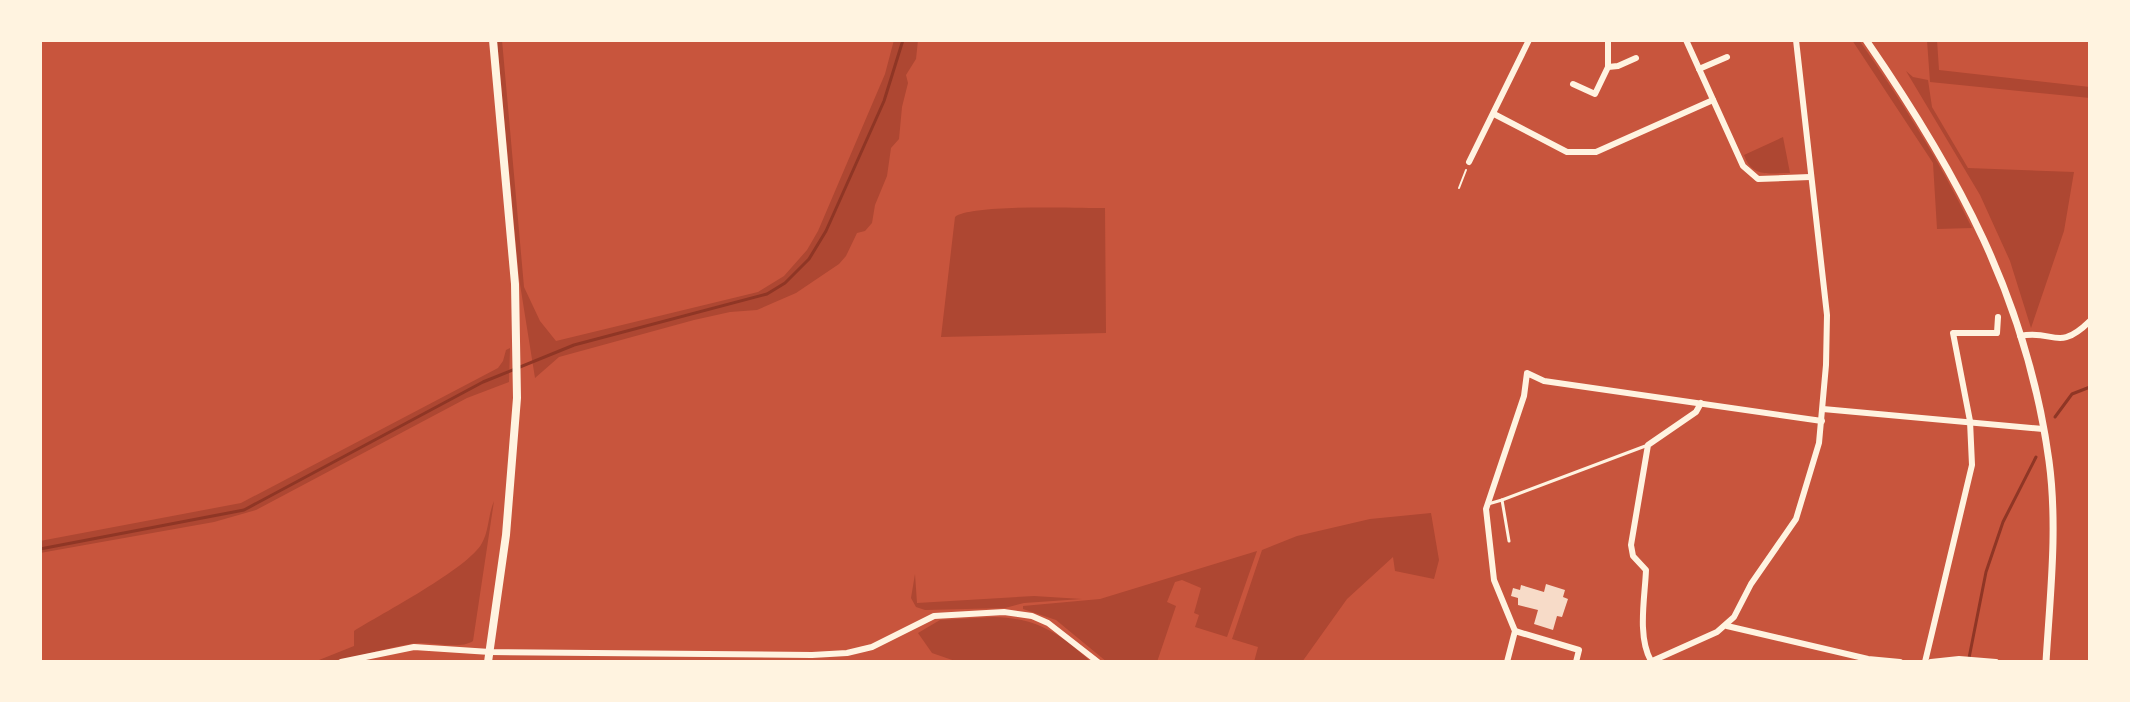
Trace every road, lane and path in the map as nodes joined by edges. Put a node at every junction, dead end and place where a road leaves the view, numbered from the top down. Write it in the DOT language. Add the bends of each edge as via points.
graph roads {
  1 [pos="493,40"];
  2 [pos="1529,40"];
  3 [pos="1608,40"];
  4 [pos="1686,40"];
  5 [pos="1796,40"];
  6 [pos="1866,40"];
  7 [pos="1727,57"];
  8 [pos="1636,58"];
  9 [pos="1608,67"];
  10 [pos="1699,69"];
  11 [pos="1573,84"];
  12 [pos="1713,100"];
  13 [pos="1494,114"];
  14 [pos="1469,162"];
  15 [pos="1810,177"];
  16 [pos="1459,188"];
  17 [pos="1998,317"];
  18 [pos="2090,321"];
  19 [pos="2020,336"];
  20 [pos="1701,403"];
  21 [pos="1823,409"];
  22 [pos="1822,421"];
  23 [pos="1970,421"];
  24 [pos="2043,429"];
  25 [pos="1648,445"];
  26 [pos="1502,500"];
  27 [pos="1488,504"];
  28 [pos="1509,541"];
  29 [pos="1727,626"];
  30 [pos="1515,631"];
  31 [pos="489,657"];
  32 [pos="341,662"];
  33 [pos="1098,662"];
  34 [pos="1507,662"];
  35 [pos="1576,662"];
  36 [pos="1651,662"];
  37 [pos="1900,662"];
  38 [pos="1928,662"];
  39 [pos="1996,662"];
  40 [pos="2046,662"];
  1 -- 31 [label="main road" via="515,284 517,380 511,492"];
  2 -- 13 [label="street"];
  3 -- 9 [label="street"];
  4 -- 10 [label="street"];
  5 -- 15 [label="street"];
  6 -- 19 [label="street" via="1958,186 1996,267"];
  7 -- 10 [label="street"];
  8 -- 9 [label="street"];
  9 -- 11 [label="street" via="1595,94"];
  10 -- 12 [label="street"];
  12 -- 13 [label="street" via="1596,152 1567,152"];
  12 -- 15 [label="street" via="1752,175"];
  13 -- 14 [label="street"];
  14 -- 16 [label="path"];
  15 -- 21 [label="street" via="1827,315"];
  17 -- 23 [label="street" via="1997,333 1953,333"];
  18 -- 19 [label="street" via="2065,340"];
  19 -- 24 [label="street"];
  20 -- 22 [label="street"];
  20 -- 25 [label="street"];
  20 -- 27 [label="street" via="1544,381 1527,373"];
  21 -- 22 [label="street"];
  21 -- 23 [label="street"];
  22 -- 29 [label="street" via="1796,519"];
  23 -- 24 [label="street"];
  23 -- 38 [label="street" via="1972,465"];
  24 -- 40 [label="street" via="2053,539"];
  25 -- 26 [label="lane"];
  25 -- 36 [label="street" via="1631,545 1646,570 1644,623"];
  26 -- 27 [label="lane"];
  26 -- 28 [label="lane"];
  27 -- 30 [label="street" via="1494,580"];
  29 -- 36 [label="street"];
  29 -- 37 [label="street"];
  30 -- 34 [label="street"];
  30 -- 35 [label="street" via="1579,650"];
  31 -- 32 [label="street" via="414,647"];
  31 -- 33 [label="street" via="847,653 887,641 934,616 1004,612 1032,616 1063,632"];
  38 -- 39 [label="street"];
}
